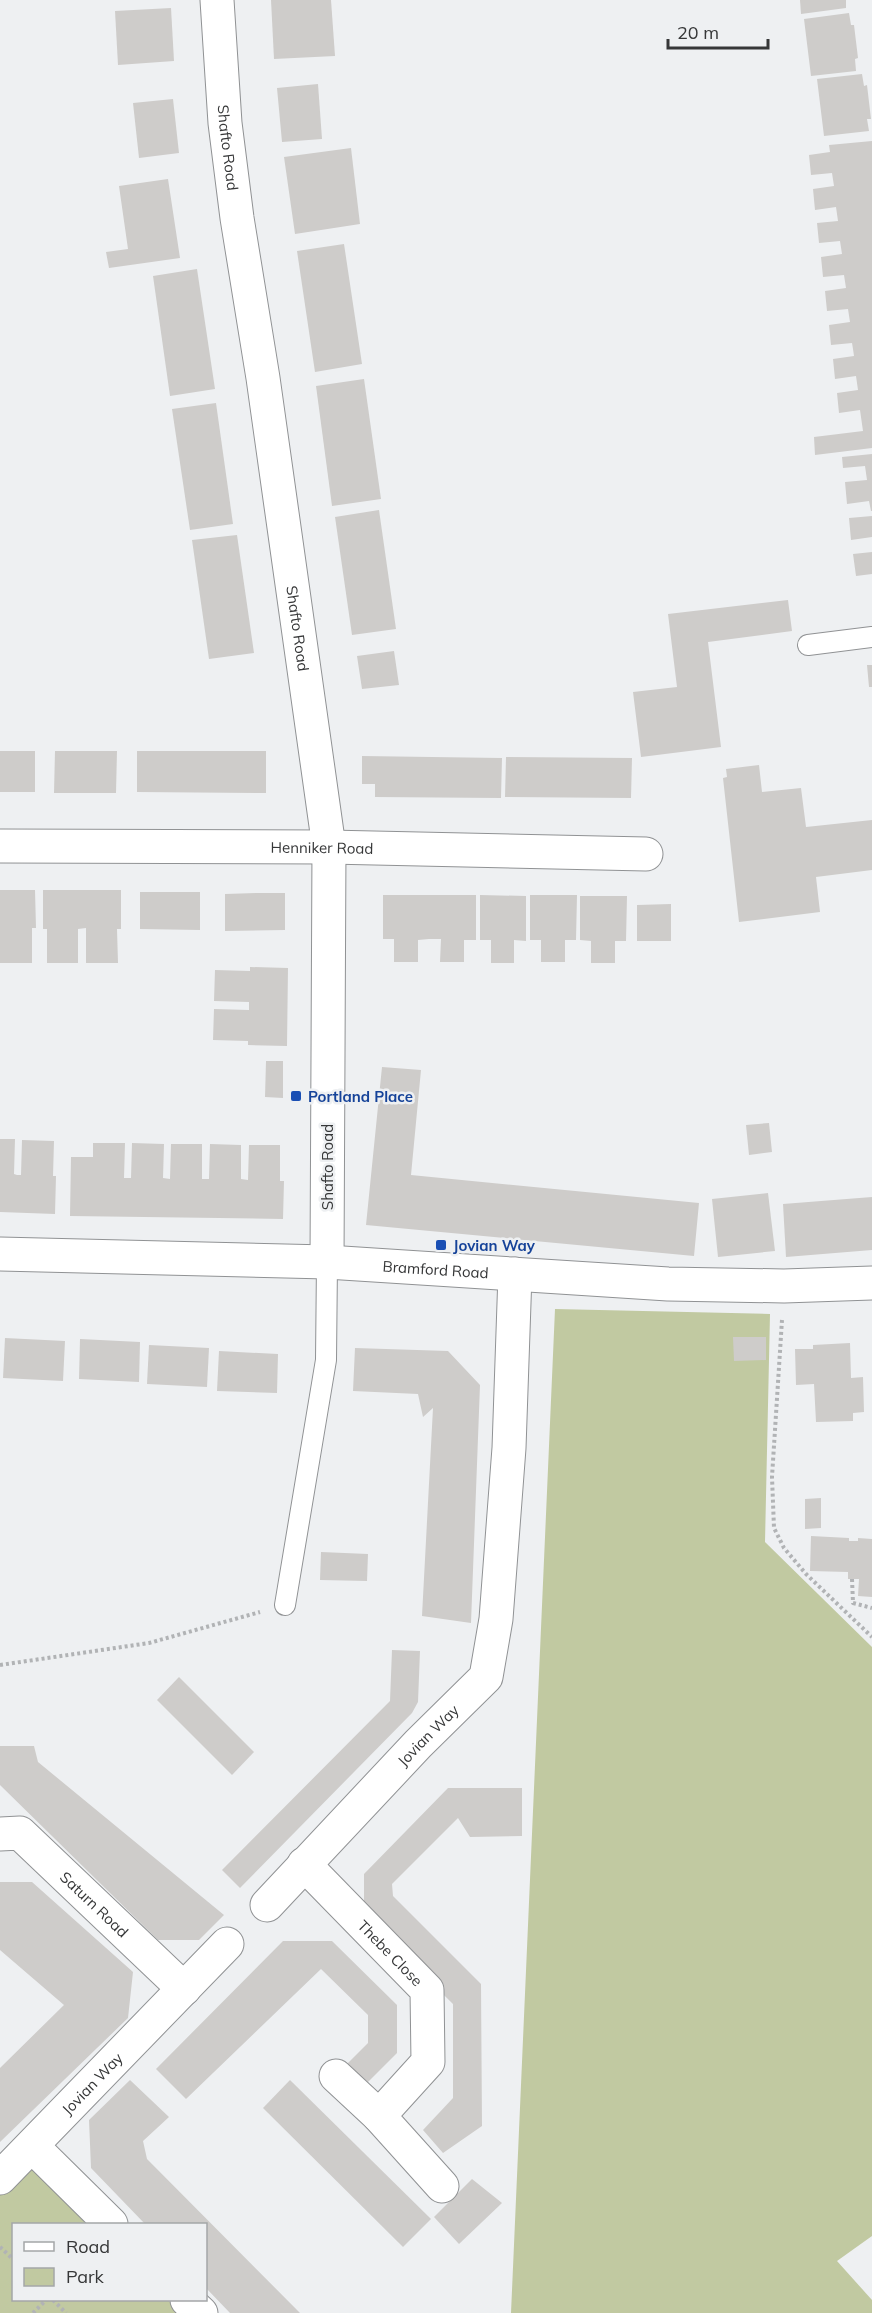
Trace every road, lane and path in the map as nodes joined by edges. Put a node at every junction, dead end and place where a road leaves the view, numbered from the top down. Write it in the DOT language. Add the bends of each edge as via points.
graph roads {
  1 [pos="217,0"];
  2 [pos="872,637"];
  3 [pos="808,645"];
  4 [pos="0,846"];
  5 [pos="329,847"];
  6 [pos="646,854"];
  7 [pos="0,1254"];
  8 [pos="327,1262"];
  9 [pos="515,1274"];
  10 [pos="872,1283"];
  11 [pos="784,1286"];
  12 [pos="852,1579"];
  13 [pos="285,1605"];
  14 [pos="872,1608"];
  15 [pos="872,1637"];
  16 [pos="0,1665"];
  17 [pos="0,1834"];
  18 [pos="304,1864"];
  19 [pos="267,1905"];
  20 [pos="227,1944"];
  21 [pos="184,1989"];
  22 [pos="336,2076"];
  23 [pos="379,2116"];
  24 [pos="33,2147"];
  25 [pos="0,2178"];
  26 [pos="442,2186"];
  27 [pos="110,2223"];
  28 [pos="0,2247"];
  29 [pos="12,2258"];
  30 [pos="45,2301"];
  31 [pos="54,2301"];
  32 [pos="188,2301"];
  33 [pos="33,2313"];
  34 [pos="66,2313"];
  35 [pos="201,2313"];
  1 -- 5 [label="street, Shafto Road" via="225,123 237,218"];
  2 -- 3 [label="lane"];
  4 -- 5 [label="street, Henniker Road"];
  5 -- 6 [label="street, Henniker Road"];
  5 -- 8 [label="street, Shafto Road"];
  7 -- 8 [label="street, Bramford Road"];
  8 -- 9 [label="street, Bramford Road"];
  8 -- 13 [label="lane" via="327,1360"];
  9 -- 11 [label="street, Bramford Road" via="668,1284"];
  9 -- 18 [label="street, Jovian Way" via="507,1470 496,1619 486,1677"];
  10 -- 11 [label="street, Bramford Road"];
  11 -- 15 [label="path" via="774,1446 774,1528 784,1548 806,1574"];
  12 -- 14 [label="path" via="853,1603"];
  13 -- 16 [label="path" via="150,1643"];
  17 -- 21 [label="street, Saturn Road" via="20,1833"];
  18 -- 19 [label="street, Jovian Way"];
  18 -- 23 [label="street, Thebe Close" via="427,1990 428,2062"];
  20 -- 21 [label="street, Jovian Way"];
  21 -- 24 [label="street, Jovian Way"];
  22 -- 23 [label="street"];
  23 -- 26 [label="street"];
  24 -- 25 [label="street, Jovian Way"];
  24 -- 27 [label="street"];
  28 -- 29 [label="path"];
  30 -- 33 [label="path"];
  31 -- 34 [label="path"];
  32 -- 35 [label="street"];
}
